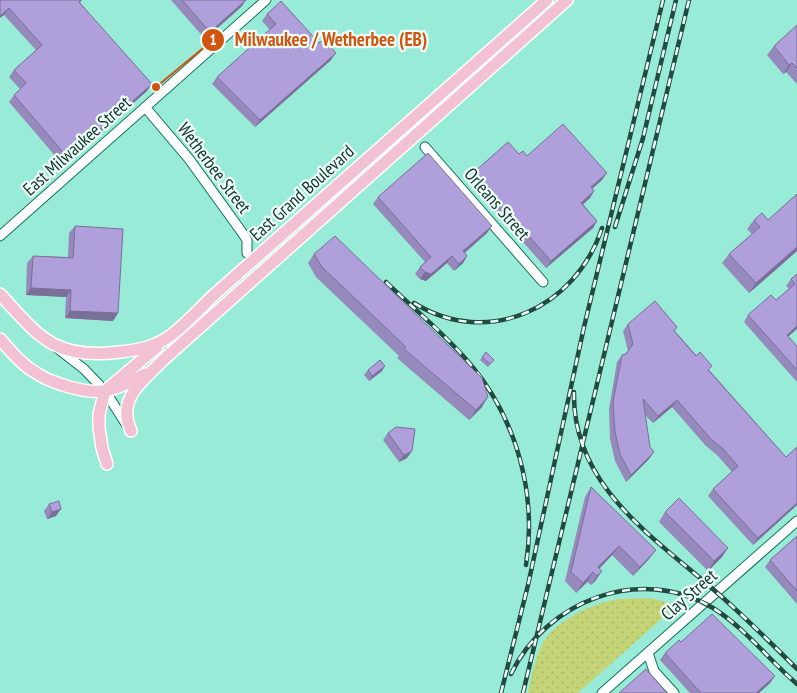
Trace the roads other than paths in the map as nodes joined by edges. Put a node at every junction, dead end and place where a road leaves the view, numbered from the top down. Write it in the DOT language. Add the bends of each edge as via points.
graph roads {
  1 [pos="250,0"];
  2 [pos="266,0"];
  3 [pos="547,0"];
  4 [pos="567,0"];
  5 [pos="257,8"];
  6 [pos="516,27"];
  7 [pos="525,38"];
  8 [pos="145,107"];
  9 [pos="425,147"];
  10 [pos="0,236"];
  11 [pos="247,253"];
  12 [pos="544,282"];
  13 [pos="0,294"];
  14 [pos="170,336"];
  15 [pos="0,339"];
  16 [pos="56,347"];
  17 [pos="162,361"];
  18 [pos="105,391"];
  19 [pos="131,431"];
  20 [pos="107,464"];
  21 [pos="797,522"];
  22 [pos="648,653"];
  23 [pos="602,693"];
  24 [pos="674,693"];
  1 -- 5 [label="street"];
  2 -- 5 [label="street, East Milwaukee Street"];
  3 -- 6 [label="main road, East Grand Boulevard"];
  4 -- 7 [label="main road, East Grand Boulevard"];
  5 -- 8 [label="street, East Milwaukee Street"];
  6 -- 7 [label="main road"];
  6 -- 14 [label="main road, East Grand Boulevard"];
  7 -- 17 [label="main road, East Grand Boulevard"];
  8 -- 10 [label="street, East Milwaukee Street"];
  8 -- 11 [label="street, Wetherbee Street" via="190,159 241,230 247,240"];
  9 -- 12 [label="street, Orleans Street"];
  13 -- 16 [label="main road" via="34,331"];
  14 -- 16 [label="main road, East Grand Boulevard" via="140,350 103,354"];
  14 -- 18 [label="main road"];
  15 -- 18 [label="main road" via="31,370 53,382 72,388"];
  16 -- 18 [label="street"];
  17 -- 18 [label="main road" via="134,380"];
  17 -- 19 [label="main road" via="130,398 126,416"];
  18 -- 19 [label="street"];
  18 -- 20 [label="main road" via="99,428"];
  21 -- 22 [label="street, Clay Street"];
  22 -- 23 [label="street, Clay Street"];
  22 -- 24 [label="street" via="654,671"];
}
